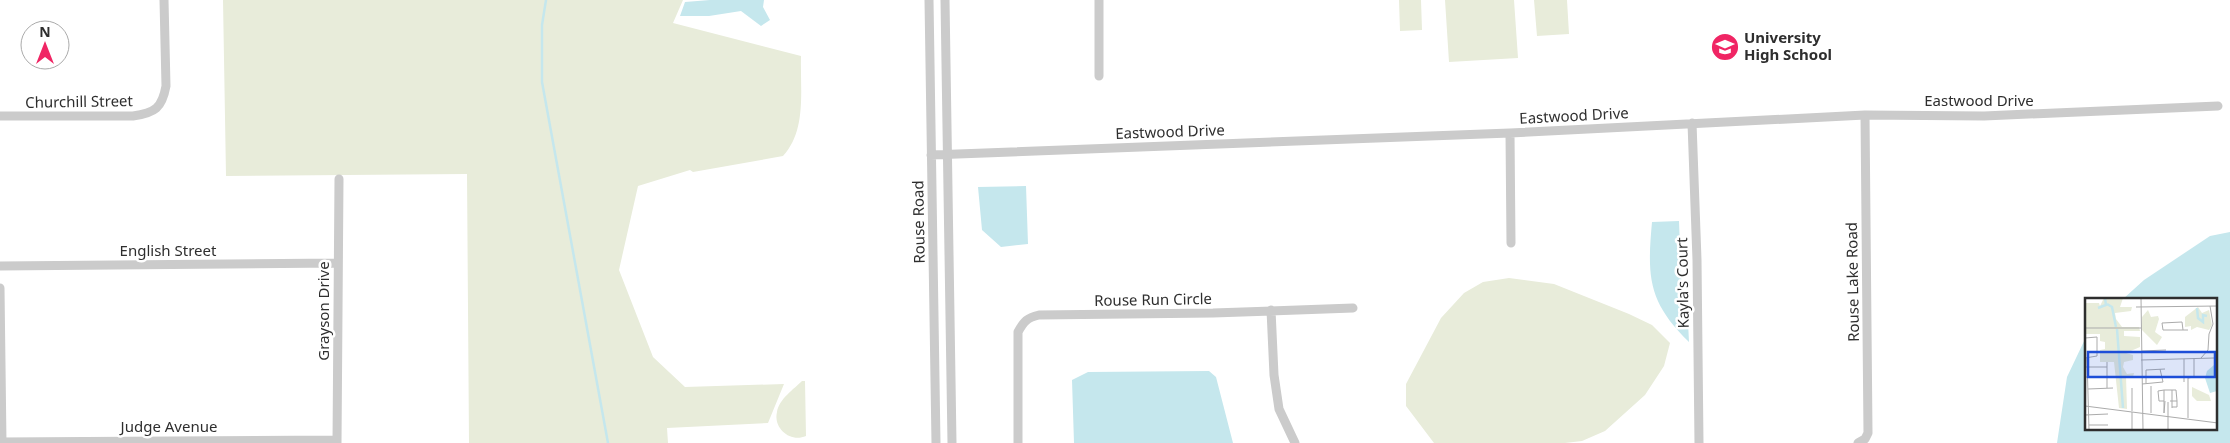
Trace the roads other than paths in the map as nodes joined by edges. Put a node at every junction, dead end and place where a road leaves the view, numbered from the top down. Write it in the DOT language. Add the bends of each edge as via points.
graph roads {
  1 [pos="164,0"];
  2 [pos="929,0"];
  3 [pos="945,0"];
  4 [pos="1099,0"];
  5 [pos="1099,76"];
  6 [pos="2218,106"];
  7 [pos="1865,115"];
  8 [pos="0,116"];
  9 [pos="1692,123"];
  10 [pos="1510,133"];
  11 [pos="931,155"];
  12 [pos="947,155"];
  13 [pos="339,179"];
  14 [pos="1511,243"];
  15 [pos="337,264"];
  16 [pos="0,266"];
  17 [pos="0,288"];
  18 [pos="1353,308"];
  19 [pos="1271,310"];
  20 [pos="2,442"];
  21 [pos="337,442"];
  22 [pos="936,443"];
  23 [pos="952,443"];
  24 [pos="1018,443"];
  25 [pos="1295,443"];
  26 [pos="1699,443"];
  27 [pos="1858,443"];
  1 -- 8 [label="street, Churchill Street" via="166,86 157,108 133,116"];
  2 -- 11 [label="street, Rouse Road"];
  3 -- 12 [label="street, Rouse Road"];
  4 -- 5 [label="street"];
  6 -- 7 [label="street, Eastwood Drive" via="1984,116"];
  7 -- 9 [label="street, Eastwood Drive"];
  7 -- 27 [label="street, Rouse Lake Road" via="1868,433"];
  9 -- 10 [label="street, Eastwood Drive"];
  9 -- 26 [label="street, Kayla's Court"];
  10 -- 12 [label="street, Eastwood Drive"];
  10 -- 14 [label="street"];
  11 -- 12 [label="street, Eastwood Drive"];
  11 -- 22 [label="street, Rouse Road"];
  12 -- 23 [label="street, Rouse Road"];
  13 -- 15 [label="street, Grayson Drive"];
  15 -- 16 [label="street, English Street"];
  15 -- 21 [label="street, Grayson Drive"];
  17 -- 20 [label="street"];
  18 -- 19 [label="street, Rouse Run Circle"];
  19 -- 24 [label="street, Rouse Run Circle" via="1031,317 1024,321 1018,332"];
  19 -- 25 [label="street" via="1279,409"];
  20 -- 21 [label="street, Judge Avenue"];
}
